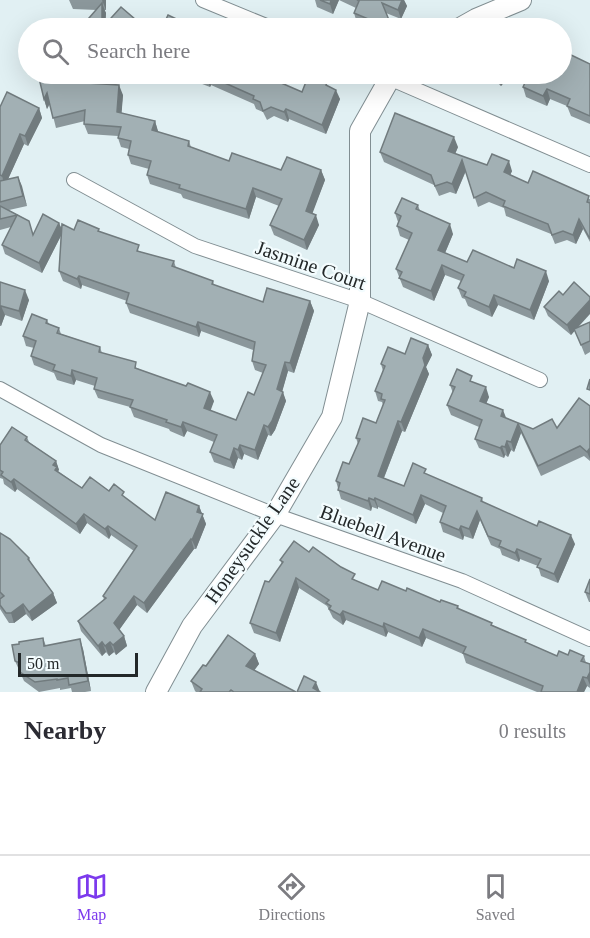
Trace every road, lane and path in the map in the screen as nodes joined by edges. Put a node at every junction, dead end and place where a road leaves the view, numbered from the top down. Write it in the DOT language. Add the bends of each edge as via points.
graph roads {
  1 [pos="203,0"];
  2 [pos="521,0"];
  3 [pos="247,18"];
  4 [pos="478,18"];
  5 [pos="384,84"];
  6 [pos="409,84"];
  7 [pos="590,165"];
  8 [pos="74,180"];
  9 [pos="360,301"];
  10 [pos="540,380"];
  11 [pos="0,389"];
  12 [pos="275,515"];
  13 [pos="590,639"];
  14 [pos="156,692"];
  1 -- 3 [label="street"];
  2 -- 4 [label="street"];
  5 -- 9 [label="street, Honeysuckle Lane" via="360,131"];
  6 -- 7 [label="street"];
  8 -- 9 [label="street, Jasmine Court" via="195,246"];
  9 -- 10 [label="street, Jasmine Court"];
  9 -- 12 [label="street, Honeysuckle Lane" via="332,417"];
  11 -- 12 [label="street, Bluebell Avenue" via="101,444"];
  12 -- 13 [label="street, Bluebell Avenue" via="462,582"];
  12 -- 14 [label="street, Honeysuckle Lane" via="192,626"];
}
